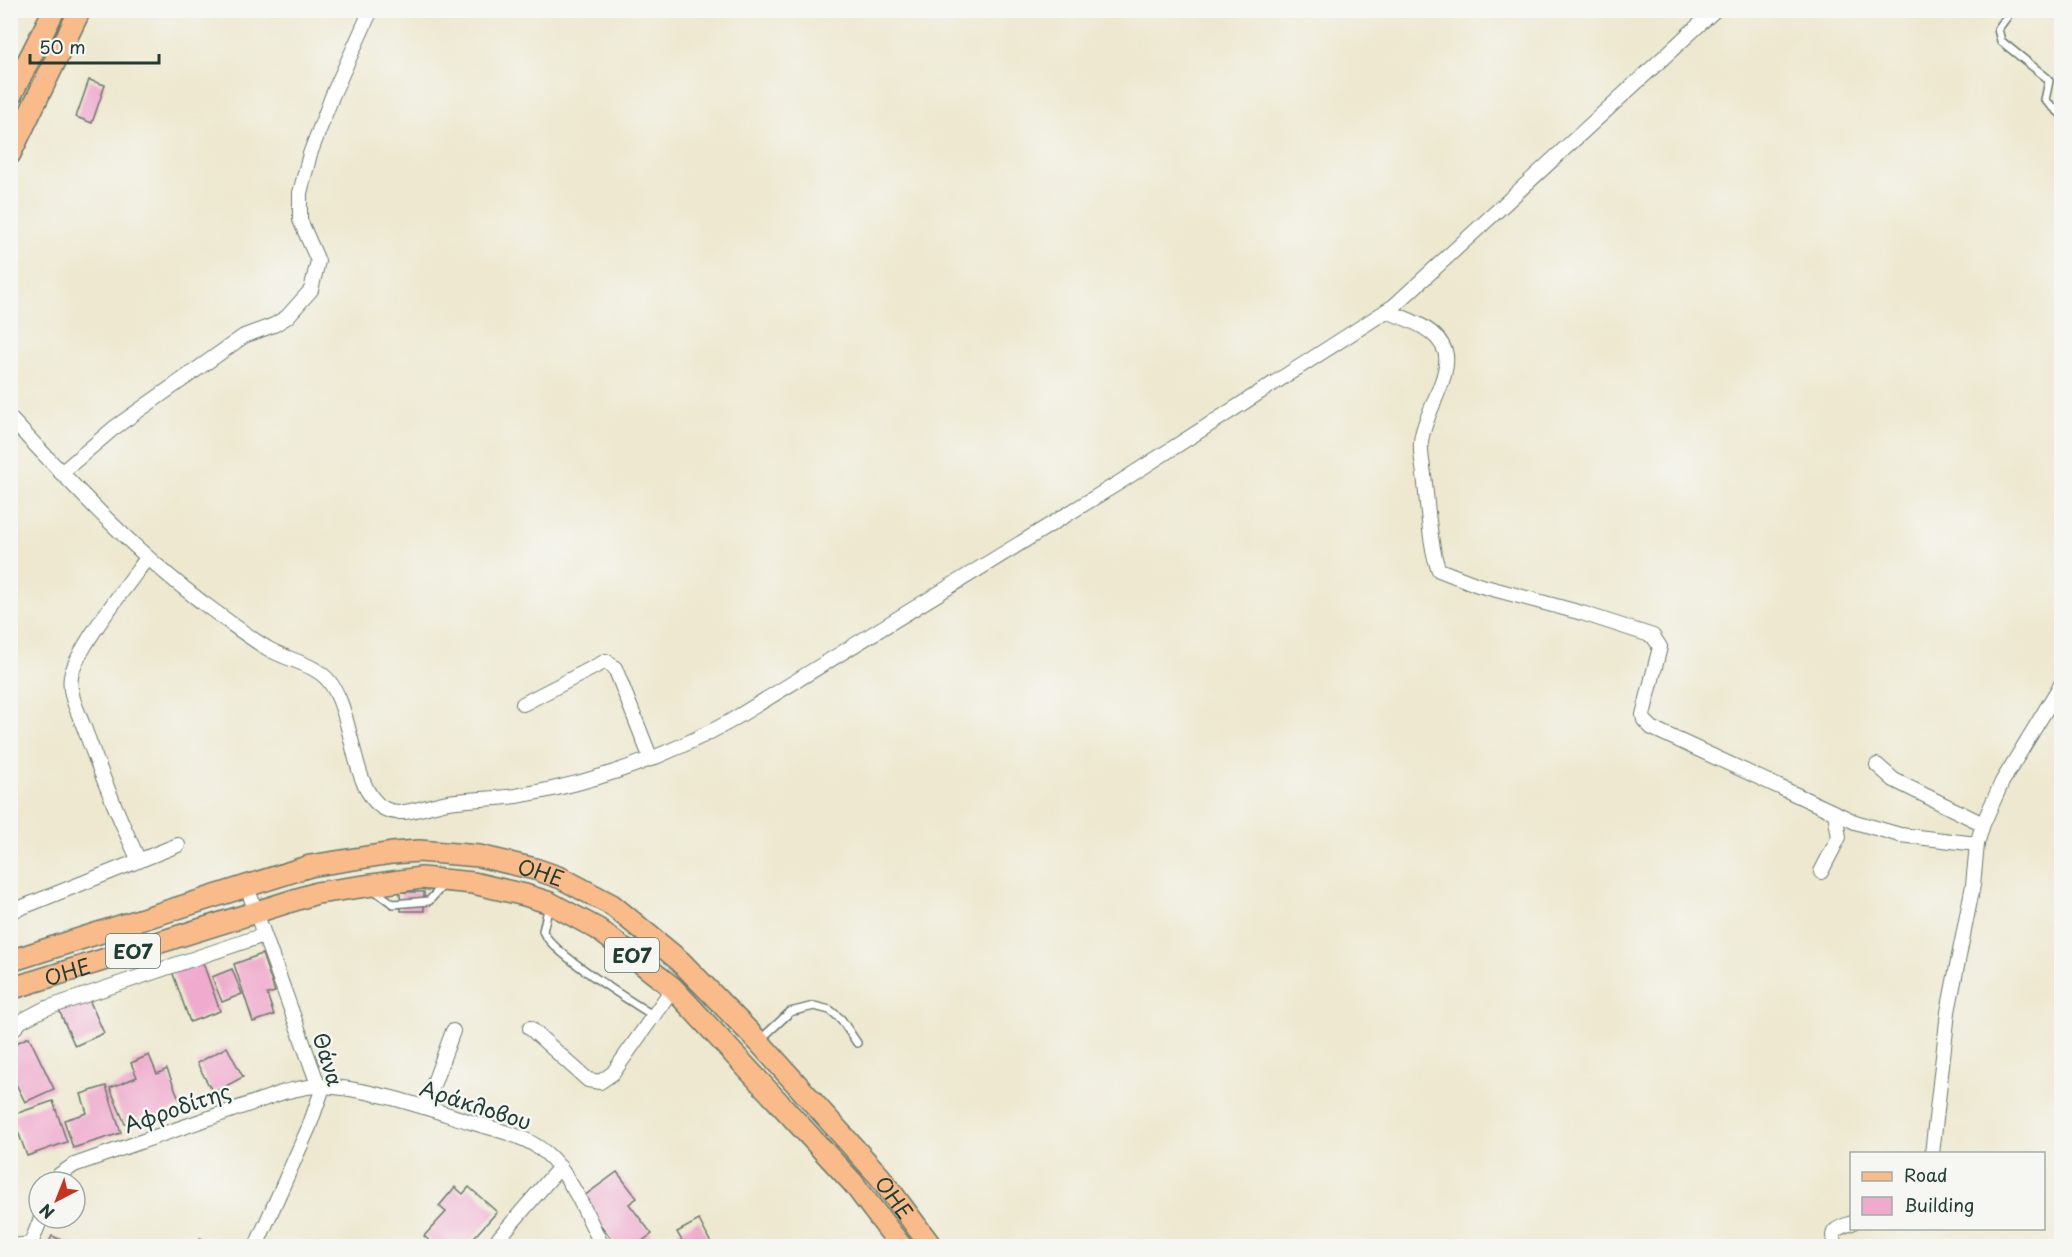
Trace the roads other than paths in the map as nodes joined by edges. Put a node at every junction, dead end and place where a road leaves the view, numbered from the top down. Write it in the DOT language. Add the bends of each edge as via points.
graph roads {
  1 [pos="54,10"];
  2 [pos="80,10"];
  3 [pos="371,10"];
  4 [pos="1715,10"];
  5 [pos="2012,10"];
  6 [pos="10,97"];
  7 [pos="2061,115"];
  8 [pos="10,154"];
  9 [pos="1386,311"];
  10 [pos="10,418"];
  11 [pos="62,473"];
  12 [pos="147,558"];
  13 [pos="2061,683"];
  14 [pos="523,704"];
  15 [pos="651,759"];
  16 [pos="1877,765"];
  17 [pos="1835,813"];
  18 [pos="1983,824"];
  19 [pos="1977,844"];
  20 [pos="178,845"];
  21 [pos="139,861"];
  22 [pos="1821,872"];
  23 [pos="247,887"];
  24 [pos="550,903"];
  25 [pos="10,912"];
  26 [pos="256,913"];
  27 [pos="264,935"];
  28 [pos="10,961"];
  29 [pos="674,988"];
  30 [pos="10,989"];
  31 [pos="654,1016"];
  32 [pos="530,1028"];
  33 [pos="453,1031"];
  34 [pos="10,1033"];
  35 [pos="758,1041"];
  36 [pos="857,1043"];
  37 [pos="319,1086"];
  38 [pos="425,1107"];
  39 [pos="1932,1152"];
  40 [pos="560,1167"];
  41 [pos="66,1170"];
  42 [pos="1850,1223"];
  43 [pos="37,1230"];
  44 [pos="31,1245"];
  45 [pos="13,1246"];
  46 [pos="256,1246"];
  47 [pos="492,1246"];
  48 [pos="603,1246"];
  49 [pos="901,1246"];
  50 [pos="931,1246"];
  51 [pos="1837,1246"];
  1 -- 6 [label="main road"];
  2 -- 8 [label="main road"];
  3 -- 11 [label="street" via="309,154 300,193 300,220 318,261 311,290 287,318 244,336 114,428"];
  4 -- 9 [label="street"];
  5 -- 7 [label="lane" via="1998,29 2001,41 2047,78 2045,100"];
  9 -- 15 [label="street" via="1120,482 754,707 688,744"];
  9 -- 17 [label="street" via="1433,334 1445,352 1443,376 1421,443 1439,570 1653,636 1660,647 1644,708 1647,725"];
  10 -- 11 [label="street"];
  11 -- 12 [label="street"];
  12 -- 15 [label="street" via="262,644 329,681 343,709 367,790 383,808 403,812 450,802 518,796 576,783"];
  12 -- 21 [label="street" via="80,652 70,678 106,789"];
  13 -- 18 [label="street" via="2002,782"];
  14 -- 15 [label="street" via="603,661 611,663"];
  16 -- 18 [label="street" via="1894,780"];
  17 -- 19 [label="street" via="1900,835"];
  17 -- 22 [label="street" via="1839,837"];
  18 -- 19 [label="street"];
  19 -- 39 [label="street" via="1973,885 1948,1012"];
  20 -- 21 [label="street"];
  21 -- 25 [label="street"];
  23 -- 26 [label="street, Θάνα"];
  23 -- 28 [label="main road, ΟΗΕ / ΕΟ7"];
  23 -- 35 [label="main road, ΟΗΕ / ΕΟ7" via="310,866 419,851 479,856 535,869 588,891 637,924 694,973"];
  24 -- 26 [label="main road, ΟΗΕ / ΕΟ7" via="500,889 421,878 317,893"];
  24 -- 29 [label="main road, ΟΗΕ / ΕΟ7" via="598,929"];
  24 -- 31 [label="lane" via="543,931 551,943"];
  26 -- 27 [label="street, Θάνα"];
  26 -- 30 [label="main road, ΟΗΕ / ΕΟ7"];
  27 -- 34 [label="street" via="44,1009 21,1021"];
  27 -- 37 [label="street, Θάνα"];
  29 -- 31 [label="street"];
  29 -- 49 [label="main road, ΟΗΕ / ΕΟ7" via="853,1183"];
  31 -- 32 [label="street" via="613,1073 600,1082 588,1080"];
  33 -- 38 [label="street"];
  35 -- 36 [label="lane" via="790,1012 814,1006 830,1010 842,1019"];
  35 -- 50 [label="main road, ΟΗΕ / ΕΟ7" via="880,1177"];
  37 -- 38 [label="street, Αράκλοβου"];
  37 -- 41 [label="street, Αφροδίτης" via="284,1092"];
  37 -- 46 [label="street, Θάνα" via="317,1107"];
  38 -- 40 [label="street, Αράκλοβου" via="528,1141"];
  40 -- 47 [label="street"];
  40 -- 48 [label="street, Αράκλοβου"];
  42 -- 51 [label="street" via="1834,1233"];
  43 -- 44 [label="street"];
  44 -- 45 [label="street"];
}
